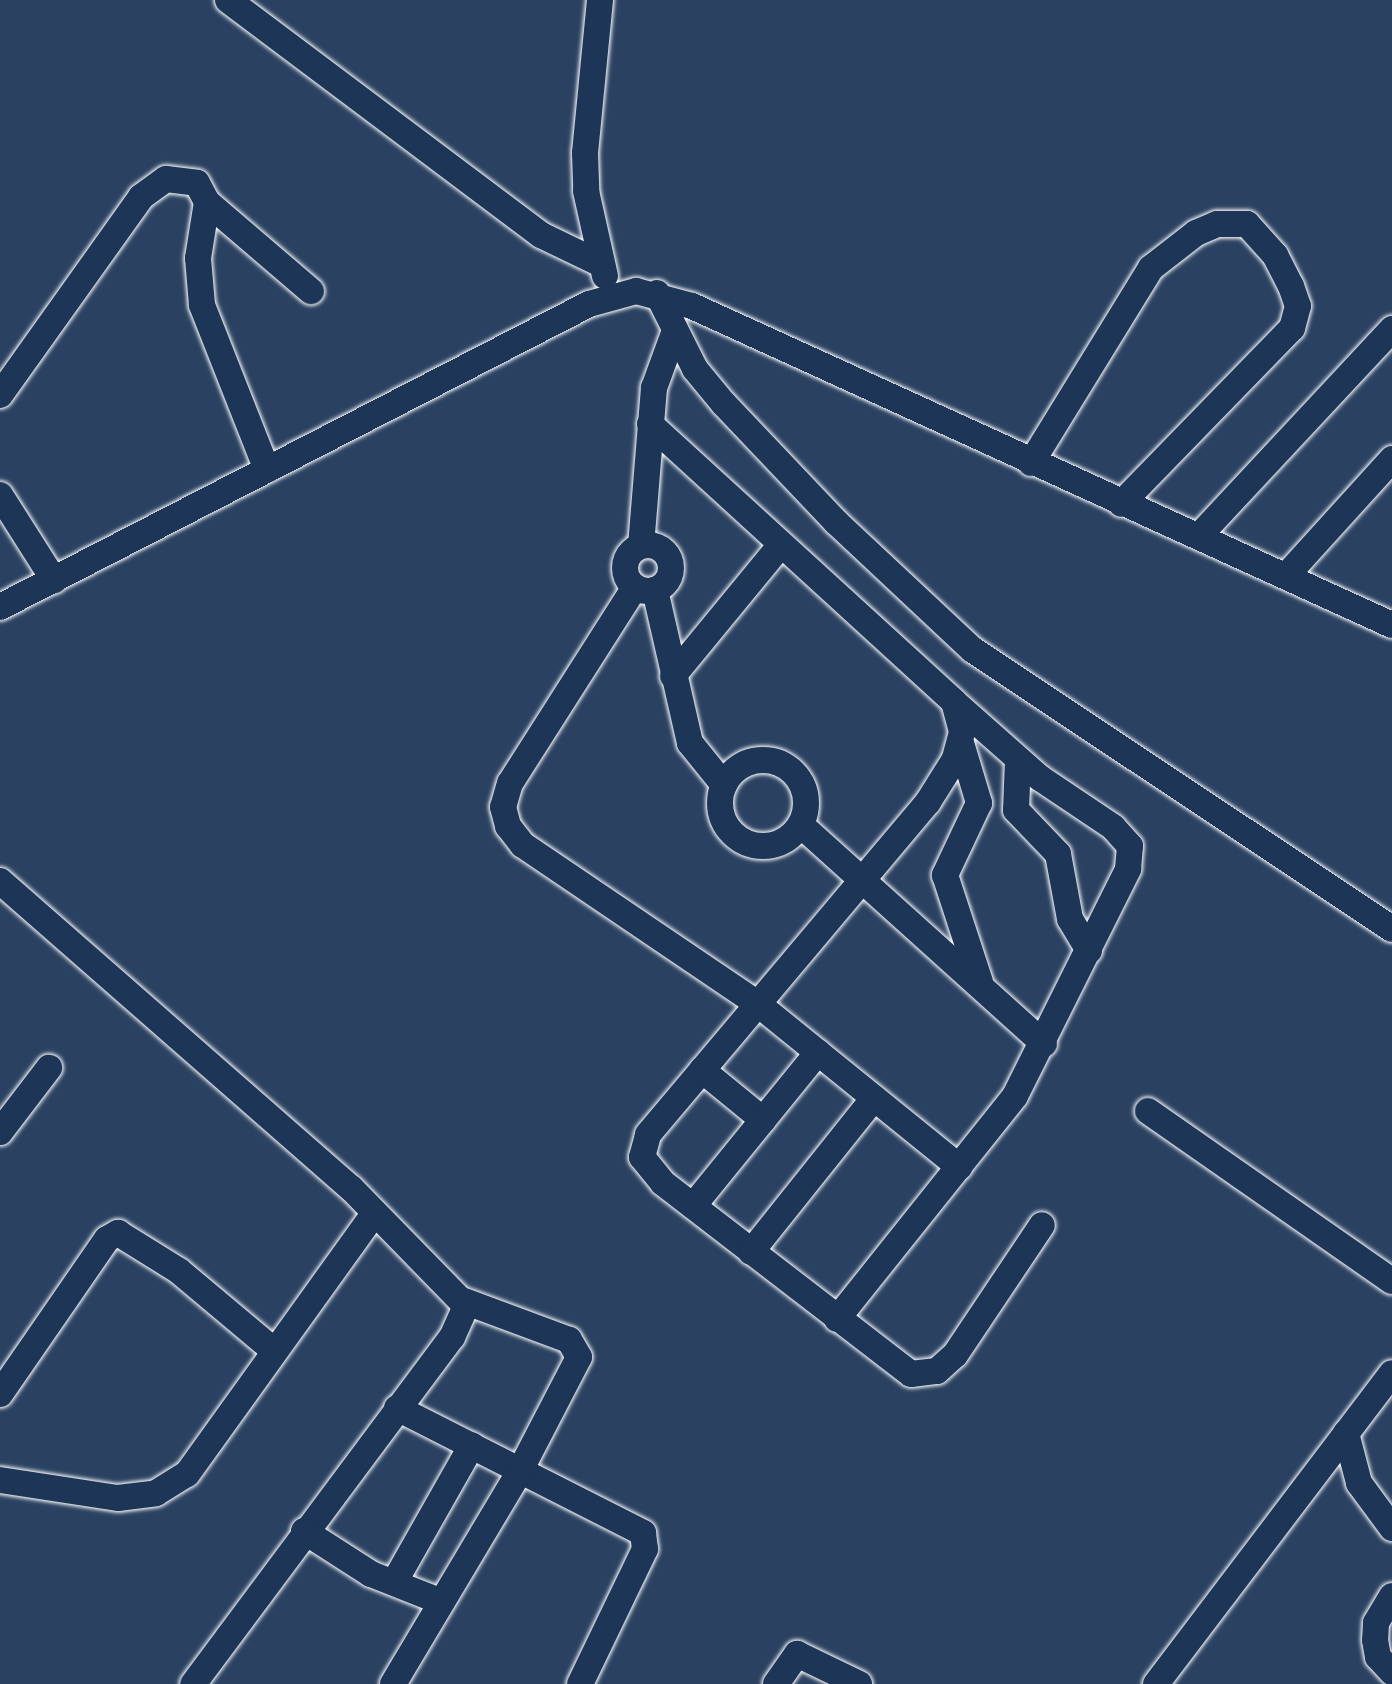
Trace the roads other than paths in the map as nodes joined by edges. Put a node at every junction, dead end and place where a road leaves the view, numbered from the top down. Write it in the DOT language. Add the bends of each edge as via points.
graph roads {
  1 [pos="228,0"];
  2 [pos="600,0"];
  3 [pos="207,202"];
  4 [pos="601,264"];
  5 [pos="311,291"];
  6 [pos="657,293"];
  7 [pos="611,295"];
  8 [pos="1392,329"];
  9 [pos="674,333"];
  10 [pos="0,395"];
  11 [pos="650,424"];
  12 [pos="1392,459"];
  13 [pos="1031,463"];
  14 [pos="267,470"];
  15 [pos="0,495"];
  16 [pos="1121,504"];
  17 [pos="1199,536"];
  18 [pos="641,546"];
  19 [pos="778,548"];
  20 [pos="1286,576"];
  21 [pos="54,580"];
  22 [pos="645,588"];
  23 [pos="0,607"];
  24 [pos="1392,625"];
  25 [pos="673,676"];
  26 [pos="954,702"];
  27 [pos="961,743"];
  28 [pos="1018,759"];
  29 [pos="724,785"];
  30 [pos="1025,823"];
  31 [pos="801,825"];
  32 [pos="971,828"];
  33 [pos="862,879"];
  34 [pos="0,881"];
  35 [pos="1392,929"];
  36 [pos="1089,951"];
  37 [pos="980,986"];
  38 [pos="758,1004"];
  39 [pos="1044,1044"];
  40 [pos="818,1052"];
  41 [pos="49,1068"];
  42 [pos="702,1070"];
  43 [pos="874,1098"];
  44 [pos="1148,1111"];
  45 [pos="763,1120"];
  46 [pos="0,1132"];
  47 [pos="959,1167"];
  48 [pos="693,1206"];
  49 [pos="374,1214"];
  50 [pos="1042,1225"];
  51 [pos="751,1252"];
  52 [pos="1392,1281"];
  53 [pos="464,1301"];
  54 [pos="837,1319"];
  55 [pos="273,1350"];
  56 [pos="1392,1373"];
  57 [pos="0,1394"];
  58 [pos="397,1408"];
  59 [pos="1346,1433"];
  60 [pos="472,1445"];
  61 [pos="521,1469"];
  62 [pos="0,1480"];
  63 [pos="1392,1528"];
  64 [pos="304,1531"];
  65 [pos="395,1581"];
  66 [pos="1392,1596"];
  67 [pos="442,1602"];
  68 [pos="1392,1672"];
  69 [pos="587,1681"];
  70 [pos="193,1684"];
  71 [pos="393,1684"];
  72 [pos="776,1684"];
  73 [pos="859,1684"];
  74 [pos="1156,1684"];
  1 -- 4 [label="street" via="541,235"];
  2 -- 4 [label="street" via="585,153"];
  3 -- 5 [label="street"];
  3 -- 10 [label="street" via="197,183 166,179 154,186"];
  3 -- 14 [label="street" via="198,258 202,305"];
  4 -- 7 [label="street"];
  6 -- 7 [label="street"];
  6 -- 9 [label="street"];
  6 -- 13 [label="street"];
  7 -- 14 [label="street"];
  8 -- 17 [label="street"];
  9 -- 11 [label="street" via="654,388"];
  9 -- 35 [label="street" via="724,404 836,522 973,650"];
  11 -- 18 [label="street"];
  11 -- 19 [label="street"];
  12 -- 20 [label="street"];
  13 -- 16 [label="street"];
  13 -- 16 [label="street" via="1151,268 1196,233 1217,224 1247,224 1275,255 1291,286 1298,306 1292,328"];
  14 -- 21 [label="street"];
  15 -- 21 [label="street"];
  16 -- 17 [label="street"];
  17 -- 20 [label="street"];
  18 -- 22 [label="street" via="625,565"];
  18 -- 22 [label="street" via="656,546 668,557 671,572"];
  19 -- 25 [label="street"];
  19 -- 26 [label="street"];
  20 -- 24 [label="street"];
  21 -- 23 [label="street"];
  22 -- 25 [label="street"];
  22 -- 38 [label="street" via="510,783 503,807 508,826 523,845"];
  25 -- 29 [label="street" via="690,743"];
  26 -- 27 [label="street"];
  26 -- 28 [label="street"];
  27 -- 32 [label="street" via="979,803"];
  27 -- 33 [label="street" via="928,802"];
  28 -- 30 [label="street" via="1016,810"];
  28 -- 36 [label="street" via="1130,846 1128,869"];
  29 -- 31 [label="street" via="721,814 727,827 750,845 779,844"];
  29 -- 31 [label="street" via="746,763 776,761 800,780 806,795"];
  30 -- 32 [label="street" via="989,817"];
  30 -- 36 [label="street" via="1058,854 1070,919"];
  31 -- 33 [label="street"];
  32 -- 37 [label="street" via="945,875"];
  33 -- 37 [label="street"];
  33 -- 38 [label="street"];
  34 -- 49 [label="street"];
  36 -- 39 [label="street"];
  37 -- 39 [label="street"];
  38 -- 40 [label="street"];
  38 -- 42 [label="street"];
  39 -- 47 [label="street" via="1015,1096"];
  40 -- 43 [label="street"];
  40 -- 45 [label="street"];
  41 -- 46 [label="street"];
  42 -- 45 [label="street"];
  42 -- 48 [label="street" via="648,1135 642,1157"];
  43 -- 47 [label="street"];
  43 -- 51 [label="street"];
  44 -- 52 [label="street"];
  45 -- 48 [label="street"];
  47 -- 54 [label="street"];
  48 -- 51 [label="street"];
  49 -- 53 [label="street"];
  49 -- 55 [label="street"];
  50 -- 54 [label="street" via="955,1355 937,1371 924,1375 897,1368"];
  51 -- 54 [label="street"];
  53 -- 58 [label="street" via="462,1321"];
  53 -- 61 [label="street" via="579,1347 568,1384"];
  55 -- 57 [label="street" via="179,1271 118,1233 107,1239"];
  55 -- 62 [label="street" via="187,1474 156,1493 118,1498"];
  56 -- 59 [label="street"];
  58 -- 60 [label="street"];
  58 -- 64 [label="street"];
  59 -- 63 [label="street" via="1359,1483"];
  59 -- 74 [label="street"];
  60 -- 61 [label="street"];
  60 -- 65 [label="street"];
  61 -- 67 [label="street"];
  61 -- 69 [label="street" via="646,1538"];
  64 -- 65 [label="street" via="371,1574"];
  64 -- 70 [label="street"];
  65 -- 67 [label="street"];
  66 -- 68 [label="street" via="1376,1623 1375,1640 1378,1657"];
  67 -- 71 [label="street"];
  72 -- 73 [label="street" via="797,1654"];
}
